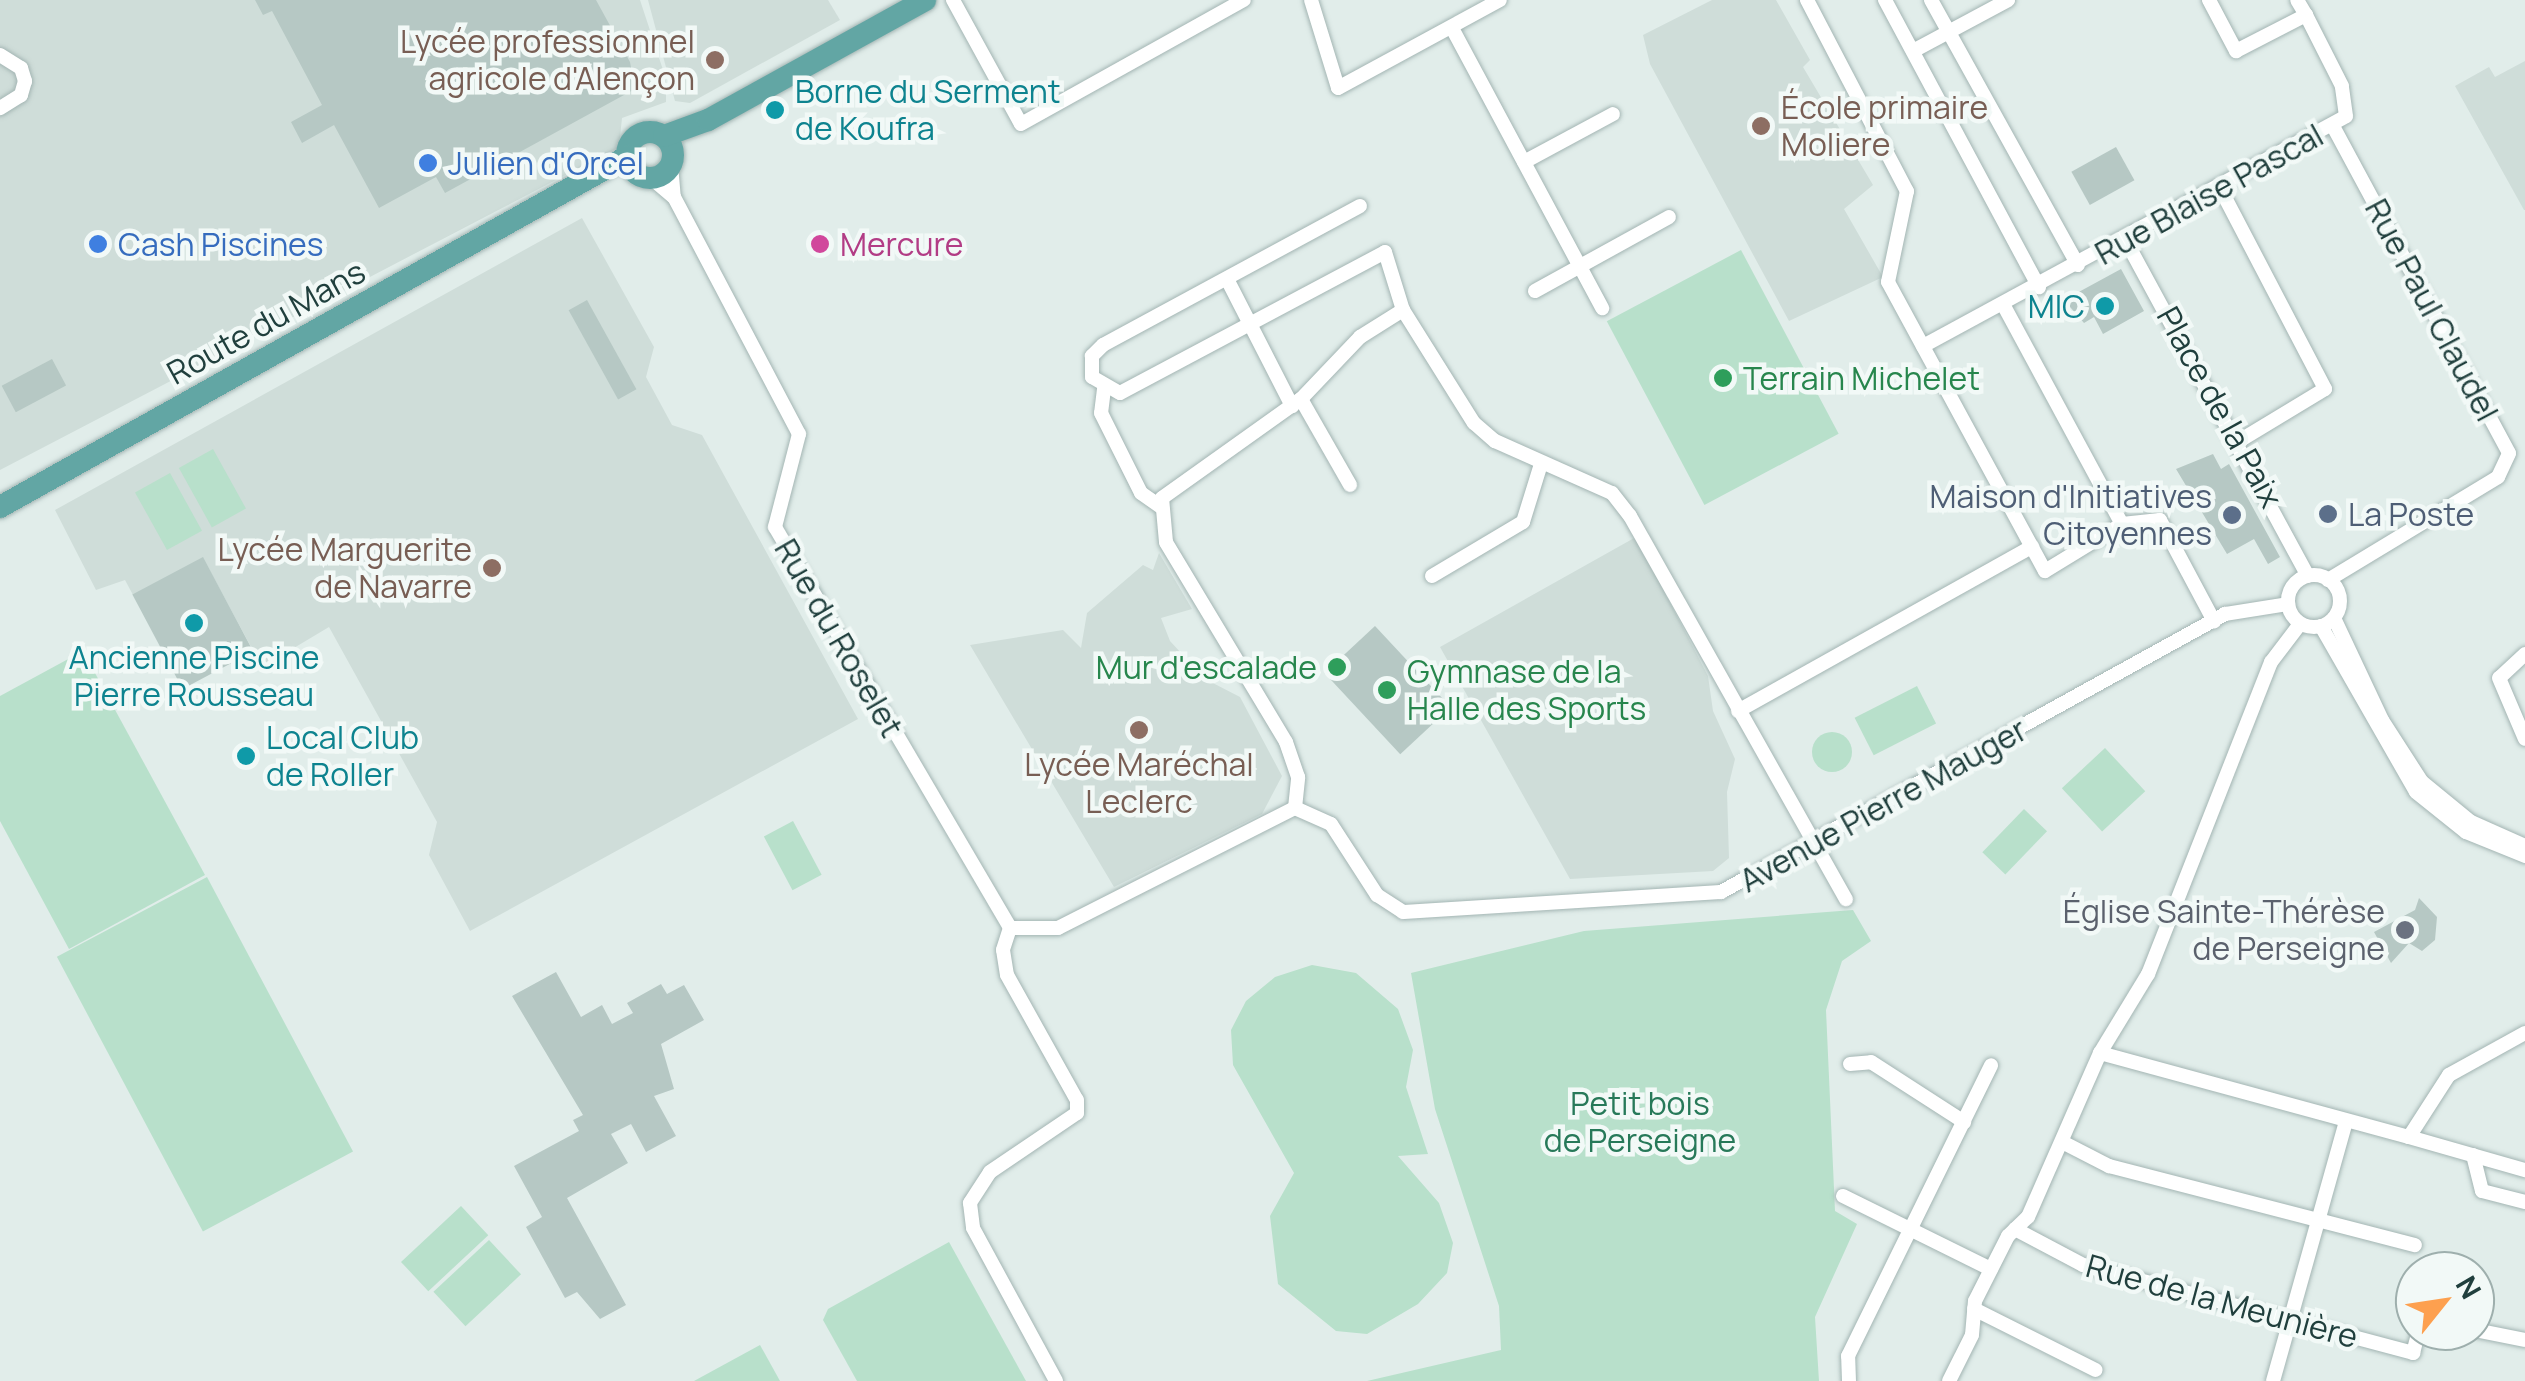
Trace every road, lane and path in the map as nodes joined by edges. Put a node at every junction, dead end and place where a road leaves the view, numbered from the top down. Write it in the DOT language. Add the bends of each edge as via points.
graph roads {
  1 [pos="925,0"];
  2 [pos="953,0"];
  3 [pos="1244,0"];
  4 [pos="1311,0"];
  5 [pos="1500,0"];
  6 [pos="1807,0"];
  7 [pos="1885,0"];
  8 [pos="1930,0"];
  9 [pos="2008,0"];
  10 [pos="2208,0"];
  11 [pos="2298,0"];
  12 [pos="2306,15"];
  13 [pos="1452,28"];
  14 [pos="1947,30"];
  15 [pos="1913,51"];
  16 [pos="0,54"];
  17 [pos="0,108"];
  18 [pos="1613,114"];
  19 [pos="2333,126"];
  20 [pos="654,160"];
  21 [pos="1524,162"];
  22 [pos="2219,186"];
  23 [pos="674,197"];
  24 [pos="1360,206"];
  25 [pos="1668,218"];
  26 [pos="2126,241"];
  27 [pos="2078,265"];
  28 [pos="1580,267"];
  29 [pos="1226,280"];
  30 [pos="2039,286"];
  31 [pos="1535,291"];
  32 [pos="2004,306"];
  33 [pos="1602,308"];
  34 [pos="1403,310"];
  35 [pos="1250,325"];
  36 [pos="1922,346"];
  37 [pos="1104,389"];
  38 [pos="1297,403"];
  39 [pos="2239,441"];
  40 [pos="1542,464"];
  41 [pos="1350,485"];
  42 [pos="0,506"];
  43 [pos="1161,507"];
  44 [pos="2122,524"];
  45 [pos="2032,547"];
  46 [pos="1432,576"];
  47 [pos="2308,576"];
  48 [pos="2328,580"];
  49 [pos="2288,604"];
  50 [pos="2214,620"];
  51 [pos="2327,622"];
  52 [pos="2300,624"];
  53 [pos="2525,654"];
  54 [pos="1738,711"];
  55 [pos="2525,738"];
  56 [pos="1295,808"];
  57 [pos="1812,846"];
  58 [pos="2525,846"];
  59 [pos="2525,856"];
  60 [pos="1846,900"];
  61 [pos="1010,928"];
  62 [pos="2525,1033"];
  63 [pos="2100,1053"];
  64 [pos="1850,1064"];
  65 [pos="1992,1065"];
  66 [pos="2346,1121"];
  67 [pos="1964,1122"];
  68 [pos="2409,1138"];
  69 [pos="2064,1143"];
  70 [pos="2472,1155"];
  71 [pos="2525,1170"];
  72 [pos="1843,1196"];
  73 [pos="2525,1202"];
  74 [pos="2318,1223"];
  75 [pos="2015,1229"];
  76 [pos="1910,1230"];
  77 [pos="2415,1244"];
  78 [pos="1991,1269"];
  79 [pos="1974,1309"];
  80 [pos="2289,1321"];
  81 [pos="2495,1334"];
  82 [pos="2525,1340"];
  83 [pos="2395,1348"];
  84 [pos="2096,1370"];
  85 [pos="1056,1381"];
  86 [pos="1848,1381"];
  87 [pos="1950,1381"];
  88 [pos="2273,1381"];
  1 -- 20 [label="main road, Route du Mans" via="708,120"];
  2 -- 3 [label="street" via="1021,124"];
  4 -- 13 [label="street" via="1338,88"];
  5 -- 13 [label="street"];
  6 -- 36 [label="street" via="1906,191 1888,282"];
  7 -- 15 [label="street"];
  8 -- 14 [label="street"];
  9 -- 14 [label="street"];
  10 -- 12 [label="street" via="2236,51"];
  11 -- 12 [label="street"];
  12 -- 19 [label="street, Rue Blaise Pascal" via="2348,104"];
  13 -- 21 [label="street"];
  14 -- 15 [label="street"];
  14 -- 27 [label="street"];
  15 -- 30 [label="street"];
  16 -- 17 [label="street" via="21,68 25,82 21,96"];
  18 -- 21 [label="street"];
  19 -- 22 [label="street, Rue Blaise Pascal"];
  19 -- 48 [label="street, Rue Paul Claudel" via="2509,453 2498,477"];
  20 -- 23 [label="street, Rue du Roselet"];
  20 -- 23 [label="street, Rue du Roselet"];
  20 -- 42 [label="main road, Route du Mans" via="564,197"];
  21 -- 28 [label="street"];
  22 -- 26 [label="street, Rue Blaise Pascal"];
  22 -- 39 [label="street" via="2325,389"];
  23 -- 61 [label="street, Rue du Roselet" via="799,434 774,528"];
  24 -- 29 [label="street"];
  25 -- 28 [label="street"];
  26 -- 27 [label="street, Rue Blaise Pascal"];
  26 -- 39 [label="street, Place de la Paix"];
  27 -- 30 [label="street, Rue Blaise Pascal"];
  28 -- 31 [label="street"];
  28 -- 33 [label="street"];
  29 -- 35 [label="street"];
  29 -- 37 [label="street" via="1103,346 1092,356 1092,377"];
  30 -- 32 [label="street, Rue Blaise Pascal"];
  32 -- 36 [label="street, Rue Blaise Pascal"];
  32 -- 44 [label="street"];
  34 -- 35 [label="street" via="1385,252"];
  34 -- 38 [label="street" via="1360,337"];
  34 -- 40 [label="street" via="1474,423"];
  35 -- 37 [label="street" via="1120,393"];
  35 -- 38 [label="street"];
  36 -- 45 [label="street"];
  37 -- 43 [label="street" via="1102,413 1141,494"];
  38 -- 41 [label="street"];
  38 -- 43 [label="street" via="1174,488"];
  39 -- 47 [label="street, Place de la Paix"];
  40 -- 46 [label="street" via="1523,522"];
  40 -- 54 [label="street" via="1612,493"];
  43 -- 56 [label="street" via="1166,542 1286,742 1298,776"];
  44 -- 45 [label="street" via="2045,570"];
  44 -- 50 [label="street" via="2160,520"];
  45 -- 54 [label="street"];
  47 -- 48 [label="street"];
  47 -- 49 [label="street" via="2295,583"];
  48 -- 51 [label="street" via="2338,593"];
  49 -- 50 [label="street, Avenue Pierre Mauger"];
  49 -- 52 [label="street"];
  50 -- 57 [label="street, Avenue Pierre Mauger"];
  51 -- 52 [label="street"];
  51 -- 58 [label="street" via="2422,782 2471,822"];
  51 -- 59 [label="street" via="2416,792 2466,832"];
  52 -- 63 [label="street" via="2271,662 2148,974"];
  53 -- 55 [label="street" via="2499,678"];
  54 -- 57 [label="street"];
  56 -- 57 [label="street, Avenue Pierre Mauger" via="1331,824 1391,907 1422,914 1721,892"];
  56 -- 61 [label="street" via="1058,928"];
  57 -- 60 [label="street"];
  61 -- 85 [label="street" via="1003,950 1007,975 1078,1100 1077,1114 990,1172 970,1203 973,1228"];
  62 -- 68 [label="street" via="2435,1087"];
  63 -- 66 [label="street"];
  63 -- 69 [label="street"];
  64 -- 67 [label="street" via="1872,1062"];
  65 -- 67 [label="street"];
  66 -- 68 [label="street"];
  66 -- 74 [label="street"];
  67 -- 76 [label="street"];
  68 -- 70 [label="street"];
  69 -- 74 [label="street" via="2110,1166"];
  69 -- 75 [label="street"];
  70 -- 71 [label="street"];
  70 -- 73 [label="street" via="2482,1191"];
  72 -- 76 [label="street"];
  74 -- 77 [label="street"];
  74 -- 80 [label="street"];
  75 -- 78 [label="street"];
  75 -- 80 [label="street, Rue de la Meunière" via="2083,1265"];
  76 -- 78 [label="street"];
  76 -- 86 [label="street" via="1848,1356"];
  78 -- 79 [label="street"];
  79 -- 84 [label="street"];
  79 -- 87 [label="street" via="1972,1335"];
  80 -- 83 [label="street, Rue de la Meunière"];
  80 -- 88 [label="street"];
  81 -- 82 [label="street"];
}
